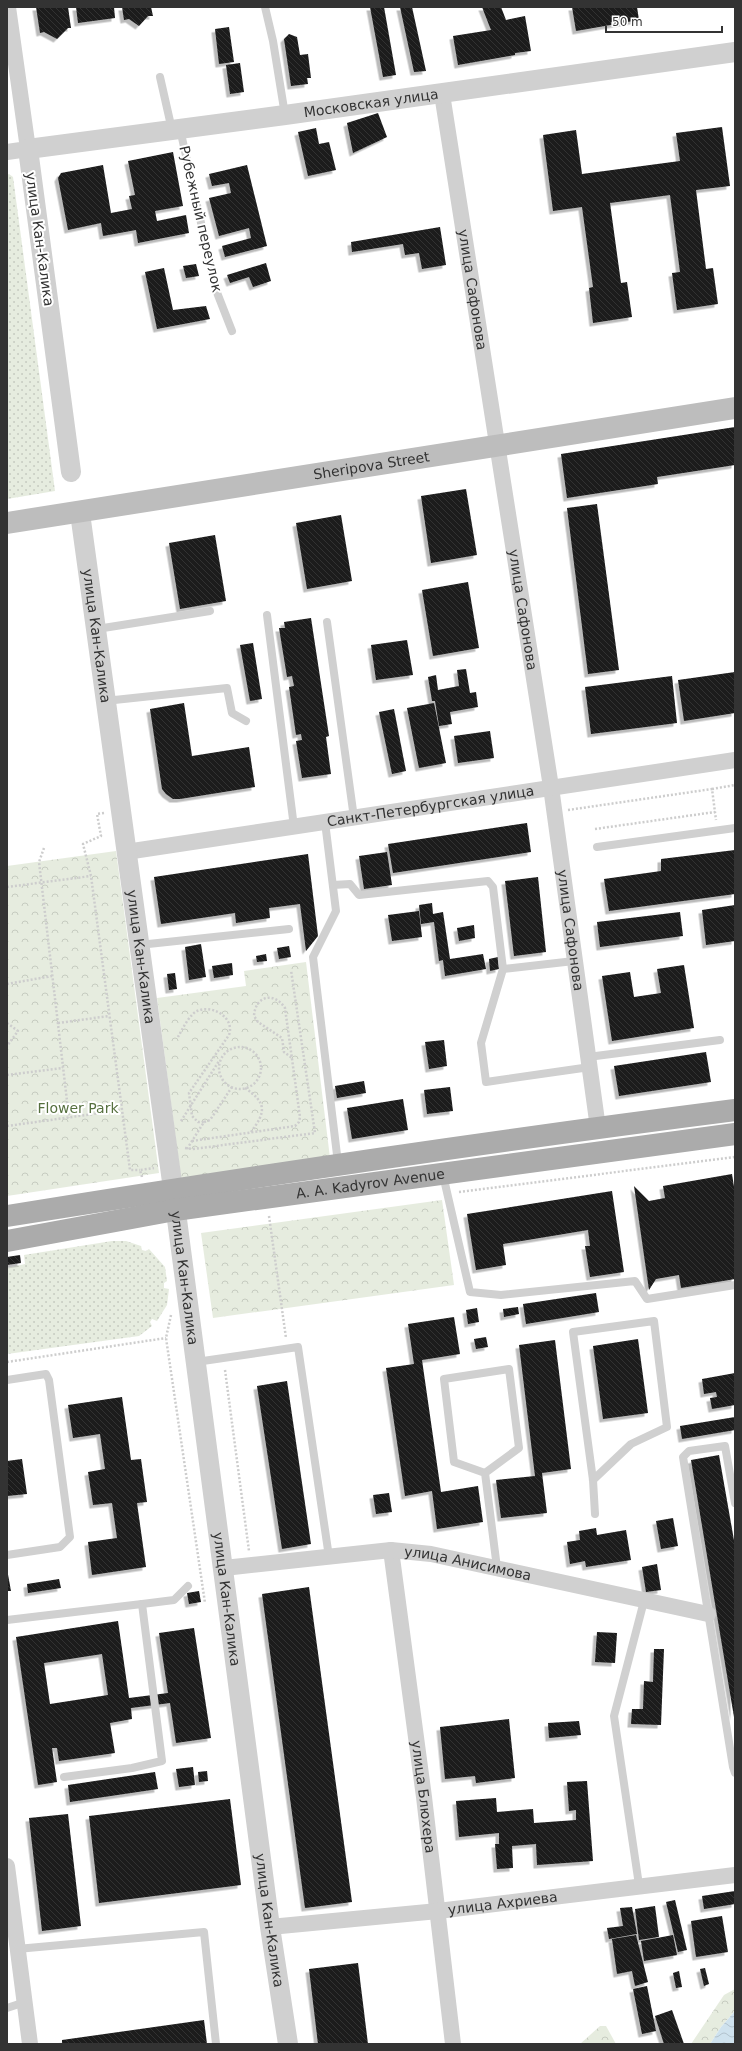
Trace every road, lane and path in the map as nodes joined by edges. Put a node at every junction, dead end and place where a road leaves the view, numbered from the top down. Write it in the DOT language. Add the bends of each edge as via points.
graph roads {
  1 [pos="8,7"];
  2 [pos="265,7"];
  3 [pos="735,52"];
  4 [pos="160,77"];
  5 [pos="442,94"];
  6 [pos="285,115"];
  7 [pos="176,130"];
  8 [pos="28,149"];
  9 [pos="7,152"];
  10 [pos="232,331"];
  11 [pos="735,408"];
  12 [pos="497,447"];
  13 [pos="71,472"];
  14 [pos="80,513"];
  15 [pos="7,523"];
  16 [pos="210,611"];
  17 [pos="267,615"];
  18 [pos="327,622"];
  19 [pos="95,629"];
  20 [pos="105,702"];
  21 [pos="246,721"];
  22 [pos="735,760"];
  23 [pos="735,785"];
  24 [pos="551,787"];
  25 [pos="712,789"];
  26 [pos="120,810"];
  27 [pos="554,812"];
  28 [pos="715,812"];
  29 [pos="354,818"];
  30 [pos="325,822"];
  31 [pos="294,827"];
  32 [pos="735,828"];
  33 [pos="595,829"];
  34 [pos="717,831"];
  35 [pos="597,847"];
  36 [pos="44,848"];
  37 [pos="126,852"];
  38 [pos="91,876"];
  39 [pos="42,883"];
  40 [pos="333,885"];
  41 [pos="7,887"];
  42 [pos="289,929"];
  43 [pos="139,945"];
  44 [pos="574,961"];
  45 [pos="503,969"];
  46 [pos="291,970"];
  47 [pos="52,976"];
  48 [pos="7,984"];
  49 [pos="109,1016"];
  50 [pos="7,1023"];
  51 [pos="58,1023"];
  52 [pos="178,1037"];
  53 [pos="720,1040"];
  54 [pos="7,1046"];
  55 [pos="292,1058"];
  56 [pos="220,1060"];
  57 [pos="589,1062"];
  58 [pos="63,1068"];
  59 [pos="7,1075"];
  60 [pos="232,1087"];
  61 [pos="245,1088"];
  62 [pos="191,1106"];
  63 [pos="122,1110"];
  64 [pos="735,1110"];
  65 [pos="178,1115"];
  66 [pos="68,1118"];
  67 [pos="204,1122"];
  68 [pos="7,1126"];
  69 [pos="598,1128"];
  70 [pos="251,1132"];
  71 [pos="735,1134"];
  72 [pos="192,1141"];
  73 [pos="182,1142"];
  74 [pos="187,1149"];
  75 [pos="735,1157"];
  76 [pos="338,1166"];
  77 [pos="140,1170"];
  78 [pos="446,1184"];
  79 [pos="174,1200"];
  80 [pos="7,1216"];
  81 [pos="7,1241"];
  82 [pos="735,1285"];
  83 [pos="172,1311"];
  84 [pos="166,1338"];
  85 [pos="224,1358"];
  86 [pos="7,1362"];
  87 [pos="196,1362"];
  88 [pos="7,1380"];
  89 [pos="485,1473"];
  90 [pos="593,1480"];
  91 [pos="735,1503"];
  92 [pos="595,1514"];
  93 [pos="391,1550"];
  94 [pos="7,1555"];
  95 [pos="329,1557"];
  96 [pos="251,1565"];
  97 [pos="224,1568"];
  98 [pos="496,1568"];
  99 [pos="188,1586"];
  100 [pos="644,1601"];
  101 [pos="205,1603"];
  102 [pos="142,1604"];
  103 [pos="708,1614"];
  104 [pos="7,1620"];
  105 [pos="735,1773"];
  106 [pos="64,1777"];
  107 [pos="7,1866"];
  108 [pos="735,1875"];
  109 [pos="639,1885"];
  110 [pos="438,1911"];
  111 [pos="270,1927"];
  112 [pos="17,1949"];
  113 [pos="24,2002"];
  114 [pos="7,2008"];
  115 [pos="30,2044"];
  116 [pos="216,2044"];
  117 [pos="288,2044"];
  118 [pos="453,2044"];
  1 -- 8 [label="street, улица Кан-Калика"];
  2 -- 6 [label="lane" via="274,42"];
  3 -- 5 [label="street, Московская улица"];
  4 -- 7 [label="lane, Рубежный переулок"];
  5 -- 6 [label="street, Московская улица"];
  5 -- 12 [label="street, улица Сафонова"];
  6 -- 7 [label="street, Московская улица"];
  7 -- 8 [label="street, Московская улица"];
  7 -- 10 [label="lane, Рубежный переулок" via="216,290"];
  8 -- 9 [label="street, Московская улица"];
  8 -- 13 [label="street, улица Кан-Калика"];
  11 -- 12 [label="main road, Sheripova Street"];
  12 -- 14 [label="main road, Sheripova Street"];
  12 -- 24 [label="street, улица Сафонова"];
  14 -- 15 [label="main road, Sheripova Street"];
  14 -- 19 [label="street, улица Кан-Калика"];
  16 -- 19 [label="lane"];
  17 -- 31 [label="lane"];
  18 -- 29 [label="lane"];
  19 -- 20 [label="street, улица Кан-Калика"];
  20 -- 21 [label="lane" via="227,688 232,713"];
  20 -- 26 [label="street, улица Кан-Калика"];
  22 -- 24 [label="street, Санкт-Петербургская улица"];
  23 -- 25 [label="path"];
  24 -- 27 [label="street, улица Сафонова"];
  24 -- 29 [label="street, Санкт-Петербургская улица"];
  25 -- 27 [label="path"];
  25 -- 28 [label="path"];
  26 -- 37 [label="street, улица Кан-Калика"];
  26 -- 38 [label="path" via="97,814 101,836 83,844"];
  27 -- 44 [label="street, улица Сафонова"];
  28 -- 33 [label="path"];
  28 -- 34 [label="path"];
  29 -- 30 [label="street, Санкт-Петербургская улица"];
  30 -- 31 [label="street, Санкт-Петербургская улица"];
  30 -- 40 [label="lane"];
  31 -- 37 [label="street, Санкт-Петербургская улица"];
  32 -- 34 [label="lane"];
  34 -- 35 [label="lane"];
  36 -- 39 [label="path" via="39,862"];
  37 -- 43 [label="street, улица Кан-Калика"];
  38 -- 39 [label="path"];
  38 -- 49 [label="path"];
  39 -- 41 [label="path"];
  39 -- 47 [label="path"];
  40 -- 45 [label="lane" via="350,884 358,895 488,881 493,886"];
  40 -- 76 [label="lane" via="336,911 313,957"];
  42 -- 43 [label="lane"];
  43 -- 79 [label="street, улица Кан-Калика"];
  44 -- 45 [label="lane"];
  44 -- 57 [label="street, улица Сафонова"];
  45 -- 57 [label="lane" via="481,1043 486,1082"];
  46 -- 74 [label="path" via="315,1133"];
  47 -- 48 [label="path"];
  47 -- 51 [label="path"];
  49 -- 51 [label="path"];
  49 -- 63 [label="path"];
  50 -- 54 [label="path" via="18,1031"];
  51 -- 58 [label="path"];
  52 -- 62 [label="path" via="195,1012 202,1010 223,1014 230,1023 229,1035 188,1094"];
  53 -- 57 [label="lane"];
  55 -- 55 [label="path" via="285,1008 275,999 262,999 254,1016 258,1022 282,1038 284,1052"];
  55 -- 70 [label="path" via="299,1122 294,1126"];
  56 -- 60 [label="path" via="223,1081"];
  56 -- 61 [label="path" via="229,1049 236,1047 243,1047 256,1054 261,1066 260,1073 254,1084"];
  56 -- 62 [label="path"];
  57 -- 69 [label="street, улица Сафонова"];
  58 -- 59 [label="path"];
  58 -- 66 [label="path"];
  60 -- 61 [label="path"];
  60 -- 67 [label="path" via="210,1120"];
  61 -- 70 [label="path" via="262,1104 263,1112"];
  62 -- 65 [label="path" via="180,1123"];
  62 -- 67 [label="path" via="195,1120"];
  63 -- 66 [label="path"];
  63 -- 77 [label="path" via="130,1170"];
  64 -- 69 [label="main road, A. A. Kadyrov Avenue"];
  66 -- 68 [label="path"];
  67 -- 72 [label="path"];
  69 -- 76 [label="main road, A. A. Kadyrov Avenue"];
  70 -- 72 [label="path"];
  71 -- 78 [label="main road, A. A. Kadyrov Avenue"];
  72 -- 74 [label="path"];
  73 -- 74 [label="path" via="182,1148"];
  75 -- 78 [label="path"];
  76 -- 79 [label="main road, A. A. Kadyrov Avenue"];
  78 -- 79 [label="main road, A. A. Kadyrov Avenue"];
  78 -- 82 [label="lane" via="470,1292 501,1295 635,1281 647,1299"];
  79 -- 80 [label="main road, A. A. Kadyrov Avenue"];
  79 -- 81 [label="main road, A. A. Kadyrov Avenue"];
  79 -- 87 [label="street, улица Кан-Калика"];
  83 -- 84 [label="path"];
  84 -- 86 [label="path"];
  84 -- 101 [label="path"];
  85 -- 87 [label="lane"];
  85 -- 95 [label="lane" via="298,1347"];
  85 -- 96 [label="path"];
  87 -- 97 [label="street, улица Кан-Калика"];
  88 -- 94 [label="lane" via="46,1374 49,1380 70,1537 60,1548"];
  89 -- 89 [label="lane" via="454,1462 444,1379 509,1368 518,1448"];
  89 -- 98 [label="lane"];
  90 -- 90 [label="lane" via="573,1332 654,1321 667,1428 631,1444"];
  90 -- 92 [label="lane"];
  91 -- 103 [label="lane" via="725,1446 689,1450 683,1457"];
  93 -- 95 [label="street, улица Анисимова"];
  93 -- 98 [label="street, улица Анисимова" via="431,1554"];
  93 -- 110 [label="street, улица Блюхера"];
  95 -- 96 [label="street, улица Анисимова"];
  96 -- 97 [label="street, улица Анисимова"];
  97 -- 111 [label="street, улица Кан-Калика"];
  98 -- 100 [label="street, улица Анисимова"];
  99 -- 102 [label="lane" via="174,1600"];
  100 -- 103 [label="street, улица Анисимова"];
  100 -- 109 [label="lane" via="614,1716"];
  102 -- 104 [label="lane"];
  102 -- 106 [label="lane" via="162,1761 132,1768"];
  103 -- 105 [label="lane"];
  107 -- 112 [label="street"];
  108 -- 109 [label="street, улица Ахриева"];
  109 -- 110 [label="street, улица Ахриева"];
  110 -- 111 [label="street, улица Ахриева"];
  110 -- 118 [label="street, улица Блюхера"];
  111 -- 117 [label="street, улица Кан-Калика"];
  112 -- 113 [label="street"];
  112 -- 116 [label="lane" via="204,1932"];
  113 -- 114 [label="lane"];
  113 -- 115 [label="street"];
}
